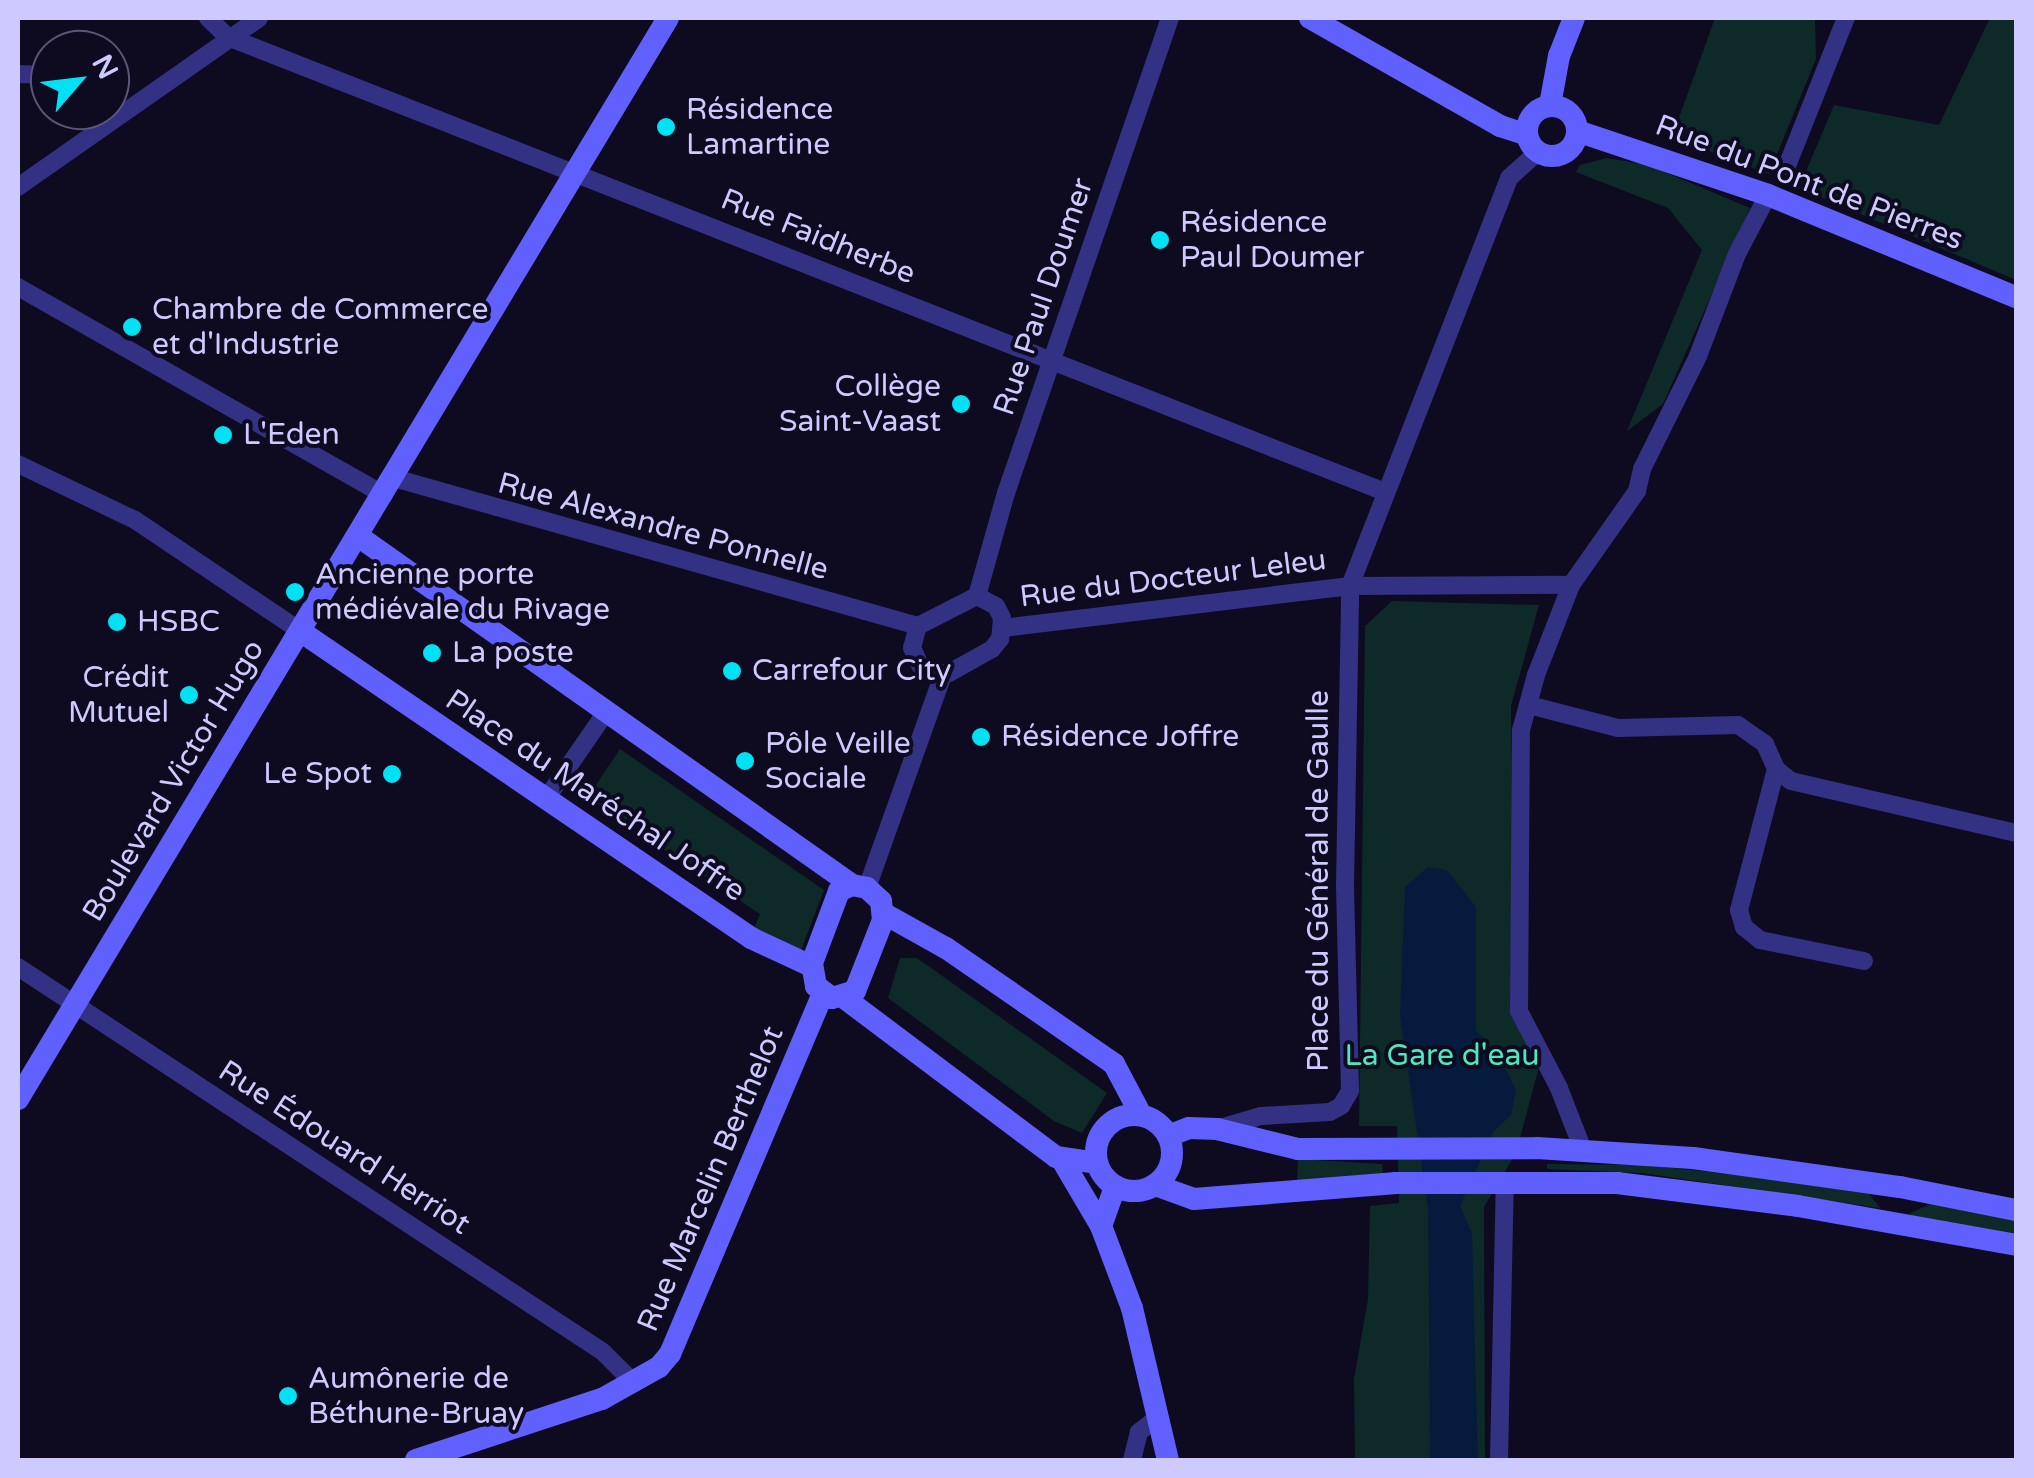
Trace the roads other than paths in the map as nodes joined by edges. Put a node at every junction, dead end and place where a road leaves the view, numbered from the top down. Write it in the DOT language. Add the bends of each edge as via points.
graph roads {
  1 [pos="208,18"];
  2 [pos="259,18"];
  3 [pos="668,18"];
  4 [pos="1170,18"];
  5 [pos="1310,18"];
  6 [pos="1574,18"];
  7 [pos="1846,18"];
  8 [pos="228,37"];
  9 [pos="130,101"];
  10 [pos="1550,105"];
  11 [pos="91,130"];
  12 [pos="1577,132"];
  13 [pos="1533,144"];
  14 [pos="1787,166"];
  15 [pos="575,170"];
  16 [pos="18,187"];
  17 [pos="1768,195"];
  18 [pos="18,287"];
  19 [pos="2016,298"];
  20 [pos="1052,358"];
  21 [pos="18,464"];
  22 [pos="389,487"];
  23 [pos="1385,492"];
  24 [pos="358,536"];
  25 [pos="1571,585"];
  26 [pos="1350,586"];
  27 [pos="976,596"];
  28 [pos="918,626"];
  29 [pos="1003,628"];
  30 [pos="300,631"];
  31 [pos="943,674"];
  32 [pos="1530,705"];
  33 [pos="606,712"];
  34 [pos="1776,769"];
  35 [pos="546,799"];
  36 [pos="2016,833"];
  37 [pos="860,887"];
  38 [pos="883,913"];
  39 [pos="1864,961"];
  40 [pos="811,966"];
  41 [pos="18,967"];
  42 [pos="833,995"];
  43 [pos="74,1004"];
  44 [pos="18,1100"];
  45 [pos="1140,1115"];
  46 [pos="1217,1129"];
  47 [pos="1168,1136"];
  48 [pos="1583,1150"];
  49 [pos="1062,1160"];
  50 [pos="1097,1163"];
  51 [pos="1496,1181"];
  52 [pos="1155,1185"];
  53 [pos="1116,1187"];
  54 [pos="2016,1210"];
  55 [pos="1100,1226"];
  56 [pos="2016,1246"];
  57 [pos="634,1383"];
  58 [pos="1158,1417"];
  59 [pos="416,1460"];
  60 [pos="1132,1460"];
  61 [pos="1168,1460"];
  62 [pos="1499,1460"];
  1 -- 8 [label="street"];
  2 -- 8 [label="street"];
  3 -- 15 [label="main road, Boulevard Victor Hugo"];
  4 -- 20 [label="street, Rue Paul Doumer"];
  5 -- 13 [label="main road"];
  6 -- 10 [label="main road"];
  7 -- 14 [label="street"];
  8 -- 9 [label="street"];
  8 -- 15 [label="street, Rue Faidherbe"];
  10 -- 12 [label="main road" via="1572,116"];
  10 -- 13 [label="main road" via="1530,118"];
  11 -- 16 [label="street"];
  12 -- 13 [label="main road" via="1567,151 1553,156"];
  12 -- 17 [label="main road, Rue du Pont de Pierres"];
  13 -- 23 [label="street, Place du Général de Gaulle" via="1509,178"];
  15 -- 20 [label="street, Rue Faidherbe"];
  15 -- 22 [label="main road, Boulevard Victor Hugo"];
  17 -- 19 [label="main road, Rue du Pont de Pierres"];
  17 -- 25 [label="street" via="1637,491"];
  18 -- 22 [label="street, Rue Alexandre Ponnelle"];
  20 -- 23 [label="street, Rue Faidherbe"];
  20 -- 27 [label="street, Rue Paul Doumer"];
  21 -- 30 [label="street" via="134,520"];
  22 -- 24 [label="main road, Boulevard Victor Hugo"];
  22 -- 28 [label="street, Rue Alexandre Ponnelle"];
  23 -- 26 [label="street, Place du Général de Gaulle"];
  24 -- 30 [label="main road, Boulevard Victor Hugo"];
  24 -- 33 [label="main road"];
  25 -- 26 [label="street"];
  25 -- 32 [label="street"];
  26 -- 29 [label="street, Rue du Docteur Leleu"];
  26 -- 46 [label="street, Place du Général de Gaulle" via="1350,1091 1330,1112 1261,1116"];
  27 -- 28 [label="street"];
  27 -- 29 [label="street" via="996,606"];
  28 -- 31 [label="street" via="912,648 920,664"];
  29 -- 31 [label="street" via="992,649"];
  30 -- 35 [label="main road, Place du Maréchal Joffre"];
  30 -- 43 [label="main road, Boulevard Victor Hugo"];
  31 -- 37 [label="street"];
  32 -- 34 [label="street" via="1618,728 1738,725 1765,744"];
  32 -- 48 [label="street" via="1521,730 1519,1011"];
  33 -- 35 [label="street"];
  33 -- 37 [label="main road"];
  34 -- 36 [label="street" via="1791,782 1829,794"];
  34 -- 39 [label="street" via="1739,910 1744,927 1760,940"];
  35 -- 40 [label="main road, Place du Maréchal Joffre" via="761,945"];
  37 -- 38 [label="main road" via="881,900"];
  37 -- 40 [label="main road" via="840,891"];
  38 -- 42 [label="main road, Rue Marcelin Berthelot" via="855,991"];
  38 -- 45 [label="main road" via="946,948 1114,1064"];
  40 -- 42 [label="main road" via="816,986"];
  41 -- 43 [label="street, Rue Édouard Herriot"];
  42 -- 49 [label="main road"];
  42 -- 57 [label="main road, Rue Marcelin Berthelot" via="670,1354"];
  43 -- 44 [label="main road, Boulevard Victor Hugo"];
  43 -- 57 [label="street, Rue Édouard Herriot" via="604,1352"];
  45 -- 47 [label="main road"];
  45 -- 50 [label="main road" via="1119,1118 1102,1132"];
  46 -- 47 [label="main road"];
  46 -- 48 [label="main road" via="1298,1149"];
  47 -- 52 [label="main road" via="1170,1168"];
  48 -- 54 [label="main road" via="1806,1172"];
  49 -- 50 [label="main road"];
  49 -- 55 [label="main road"];
  50 -- 53 [label="main road"];
  51 -- 52 [label="main road" via="1194,1199"];
  51 -- 56 [label="main road" via="1617,1183 1779,1203"];
  51 -- 62 [label="street"];
  52 -- 53 [label="main road" via="1136,1192"];
  53 -- 55 [label="main road"];
  55 -- 58 [label="main road" via="1132,1308"];
  57 -- 59 [label="main road, Rue Marcelin Berthelot"];
  58 -- 60 [label="street" via="1139,1432"];
  58 -- 61 [label="main road"];
}
